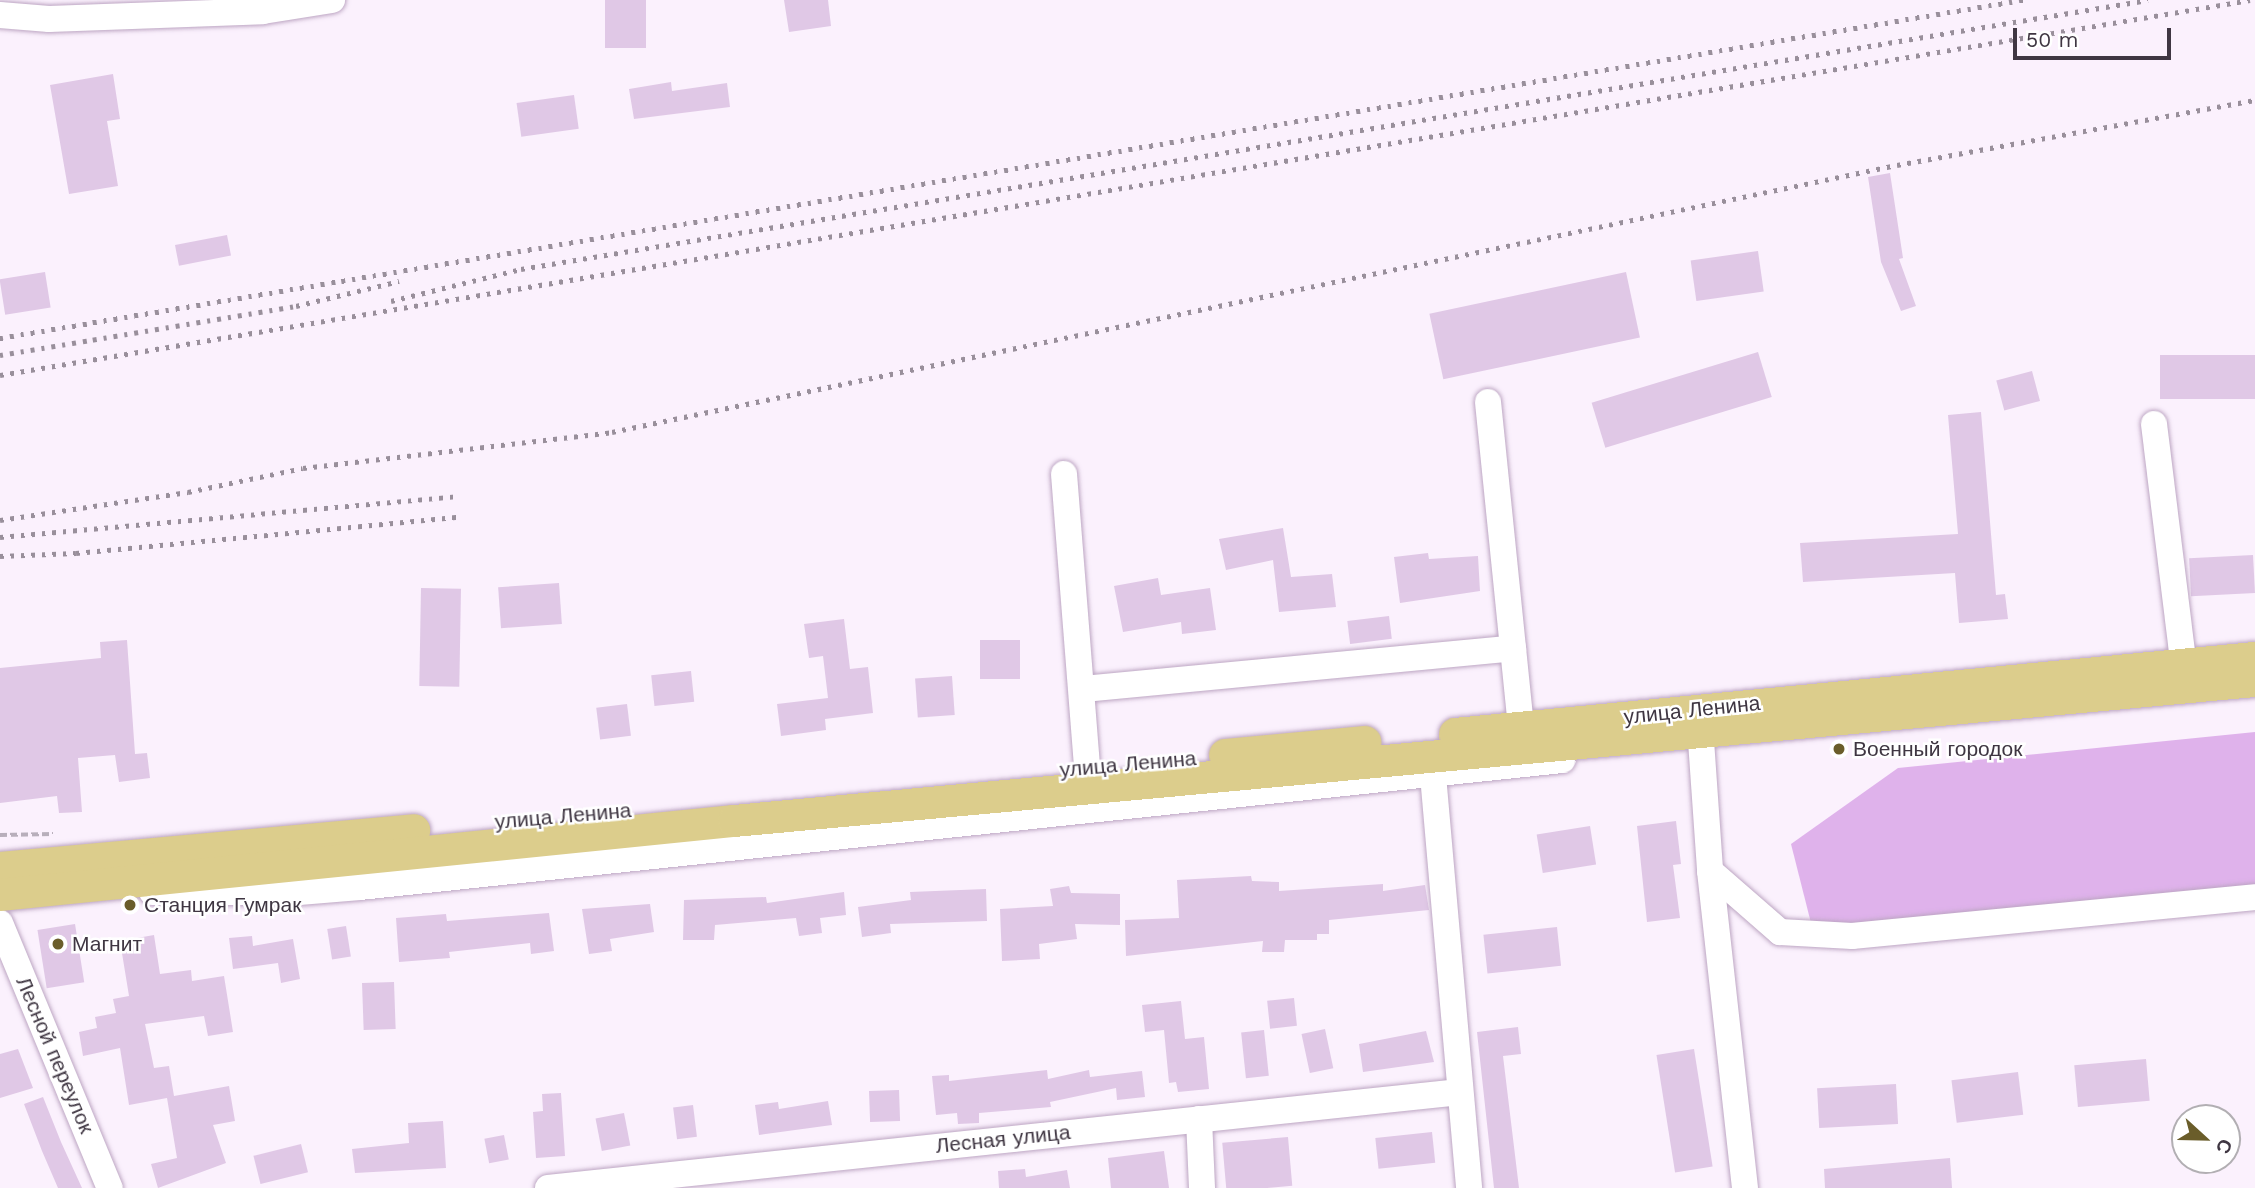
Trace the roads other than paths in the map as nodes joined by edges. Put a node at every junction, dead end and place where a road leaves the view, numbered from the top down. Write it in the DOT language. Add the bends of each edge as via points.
graph roads {
  1 [pos="331,0"];
  2 [pos="0,15"];
  3 [pos="1488,402"];
  4 [pos="2154,424"];
  5 [pos="1064,474"];
  6 [pos="1513,648"];
  7 [pos="2255,657"];
  8 [pos="2185,676"];
  9 [pos="2255,681"];
  10 [pos="1083,689"];
  11 [pos="1700,722"];
  12 [pos="1522,738"];
  13 [pos="1617,753"];
  14 [pos="1433,775"];
  15 [pos="1088,778"];
  16 [pos="0,868"];
  17 [pos="1710,871"];
  18 [pos="59,888"];
  19 [pos="0,895"];
  20 [pos="2255,897"];
  21 [pos="0,923"];
  22 [pos="1460,1092"];
  23 [pos="1199,1119"];
  24 [pos="110,1188"];
  25 [pos="548,1188"];
  26 [pos="1202,1188"];
  27 [pos="1469,1188"];
  28 [pos="1745,1188"];
  1 -- 2 [label="street" via="263,11 49,19"];
  3 -- 6 [label="street"];
  4 -- 8 [label="street"];
  5 -- 10 [label="street"];
  6 -- 10 [label="street"];
  6 -- 12 [label="street"];
  7 -- 8 [label="main road, улица Ленина"];
  8 -- 9 [label="main road, улица Ленина"];
  8 -- 11 [label="main road, улица Ленина"];
  10 -- 15 [label="street"];
  11 -- 12 [label="main road, улица Ленина"];
  11 -- 17 [label="street"];
  12 -- 15 [label="main road, улица Ленина"];
  13 -- 14 [label="street, улица Ленина"];
  14 -- 18 [label="street, улица Ленина" via="299,892"];
  14 -- 22 [label="street"];
  15 -- 16 [label="main road, улица Ленина"];
  15 -- 18 [label="main road, улица Ленина"];
  17 -- 20 [label="street" via="1780,932 1853,936"];
  17 -- 28 [label="street"];
  18 -- 19 [label="main road, улица Ленина"];
  21 -- 24 [label="street, Лесной переулок"];
  22 -- 23 [label="street, Лесная улица"];
  22 -- 27 [label="street"];
  23 -- 25 [label="street, Лесная улица"];
  23 -- 26 [label="street"];
}
